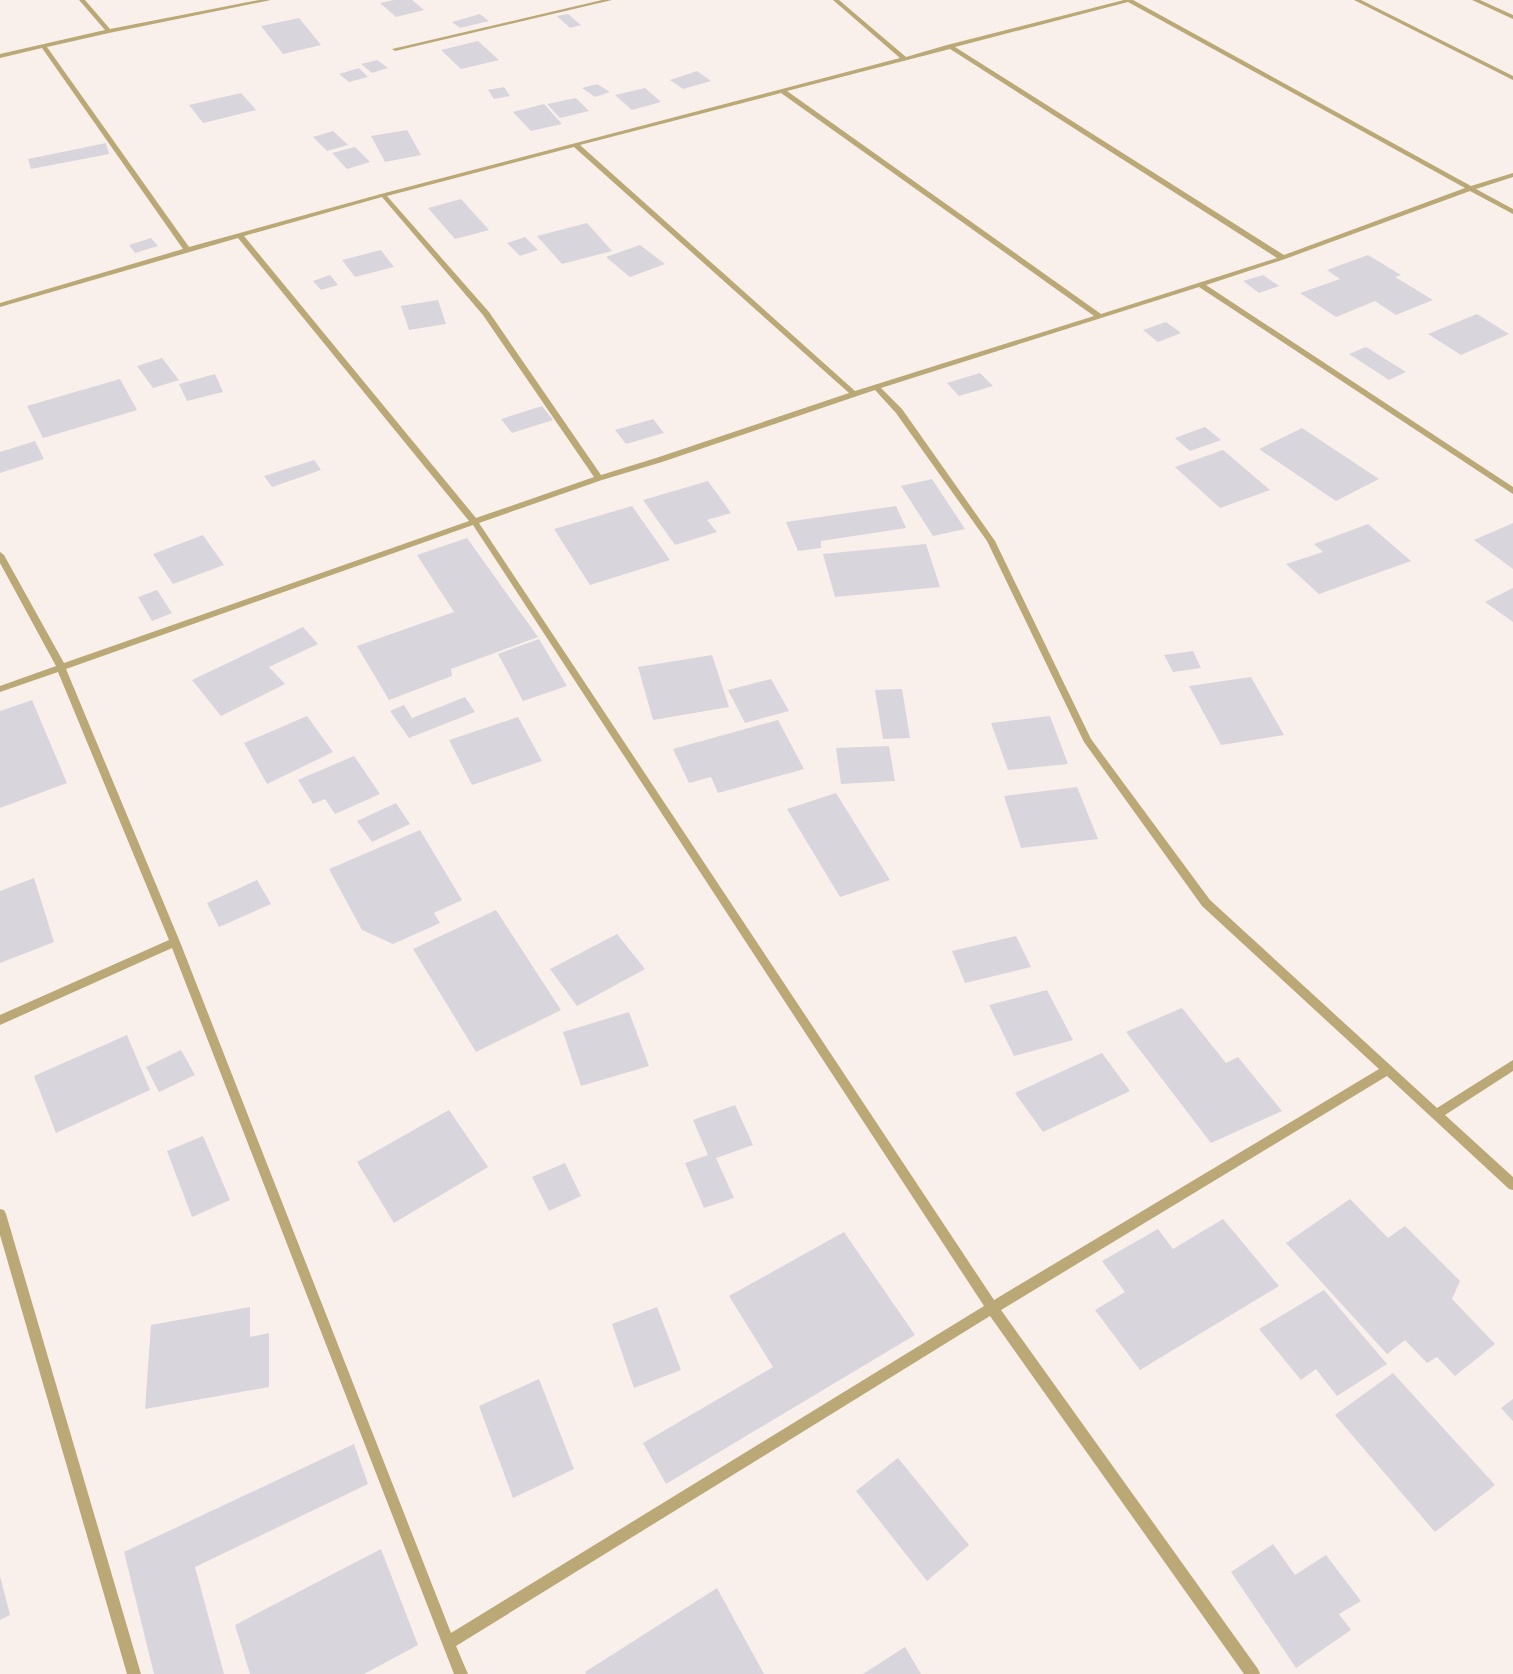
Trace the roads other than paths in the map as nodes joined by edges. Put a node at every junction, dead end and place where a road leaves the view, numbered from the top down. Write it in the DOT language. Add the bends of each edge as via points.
graph roads {
  1 [pos="82,0"];
  2 [pos="268,0"];
  3 [pos="609,0"];
  4 [pos="836,0"];
  5 [pos="1129,0"];
  6 [pos="1357,0"];
  7 [pos="1475,0"];
  8 [pos="1513,18"];
  9 [pos="109,31"];
  10 [pos="43,46"];
  11 [pos="949,46"];
  12 [pos="395,49"];
  13 [pos="0,56"];
  14 [pos="905,59"];
  15 [pos="1513,78"];
  16 [pos="782,91"];
  17 [pos="576,144"];
  18 [pos="1513,175"];
  19 [pos="1471,188"];
  20 [pos="383,195"];
  21 [pos="1513,212"];
  22 [pos="239,235"];
  23 [pos="187,250"];
  24 [pos="1283,258"];
  25 [pos="1199,284"];
  26 [pos="0,305"];
  27 [pos="1100,317"];
  28 [pos="876,387"];
  29 [pos="854,394"];
  30 [pos="599,478"];
  31 [pos="1513,491"];
  32 [pos="474,521"];
  33 [pos="0,555"];
  34 [pos="61,667"];
  35 [pos="0,689"];
  36 [pos="175,942"];
  37 [pos="0,1020"];
  38 [pos="1513,1065"];
  39 [pos="1387,1070"];
  40 [pos="1436,1114"];
  41 [pos="1513,1185"];
  42 [pos="0,1214"];
  43 [pos="992,1308"];
  44 [pos="448,1643"];
  45 [pos="134,1674"];
  46 [pos="461,1674"];
  47 [pos="1253,1674"];
  1 -- 9 [label="street"];
  2 -- 9 [label="street"];
  3 -- 12 [label="street"];
  4 -- 14 [label="street"];
  5 -- 11 [label="street"];
  5 -- 19 [label="street"];
  6 -- 15 [label="street"];
  7 -- 8 [label="street"];
  9 -- 10 [label="street"];
  10 -- 13 [label="street"];
  10 -- 23 [label="street"];
  11 -- 14 [label="street"];
  11 -- 24 [label="street"];
  14 -- 16 [label="street"];
  16 -- 17 [label="street"];
  16 -- 27 [label="street"];
  17 -- 20 [label="street"];
  17 -- 29 [label="street"];
  18 -- 19 [label="street"];
  19 -- 21 [label="street"];
  19 -- 24 [label="street"];
  20 -- 22 [label="street"];
  20 -- 30 [label="street" via="486,314"];
  22 -- 23 [label="street"];
  22 -- 32 [label="street"];
  23 -- 26 [label="street"];
  24 -- 25 [label="street"];
  25 -- 27 [label="street"];
  25 -- 31 [label="street"];
  27 -- 28 [label="street"];
  28 -- 29 [label="street"];
  28 -- 39 [label="street" via="899,411 991,541 1087,740 1206,903"];
  29 -- 30 [label="street"];
  30 -- 32 [label="street"];
  32 -- 34 [label="street"];
  32 -- 43 [label="street"];
  33 -- 34 [label="street"];
  34 -- 35 [label="street"];
  34 -- 36 [label="street"];
  36 -- 37 [label="street"];
  36 -- 44 [label="street"];
  38 -- 40 [label="street"];
  39 -- 40 [label="street"];
  39 -- 43 [label="street"];
  40 -- 41 [label="street"];
  42 -- 45 [label="street"];
  43 -- 44 [label="street"];
  43 -- 47 [label="street"];
  44 -- 46 [label="street"];
}
